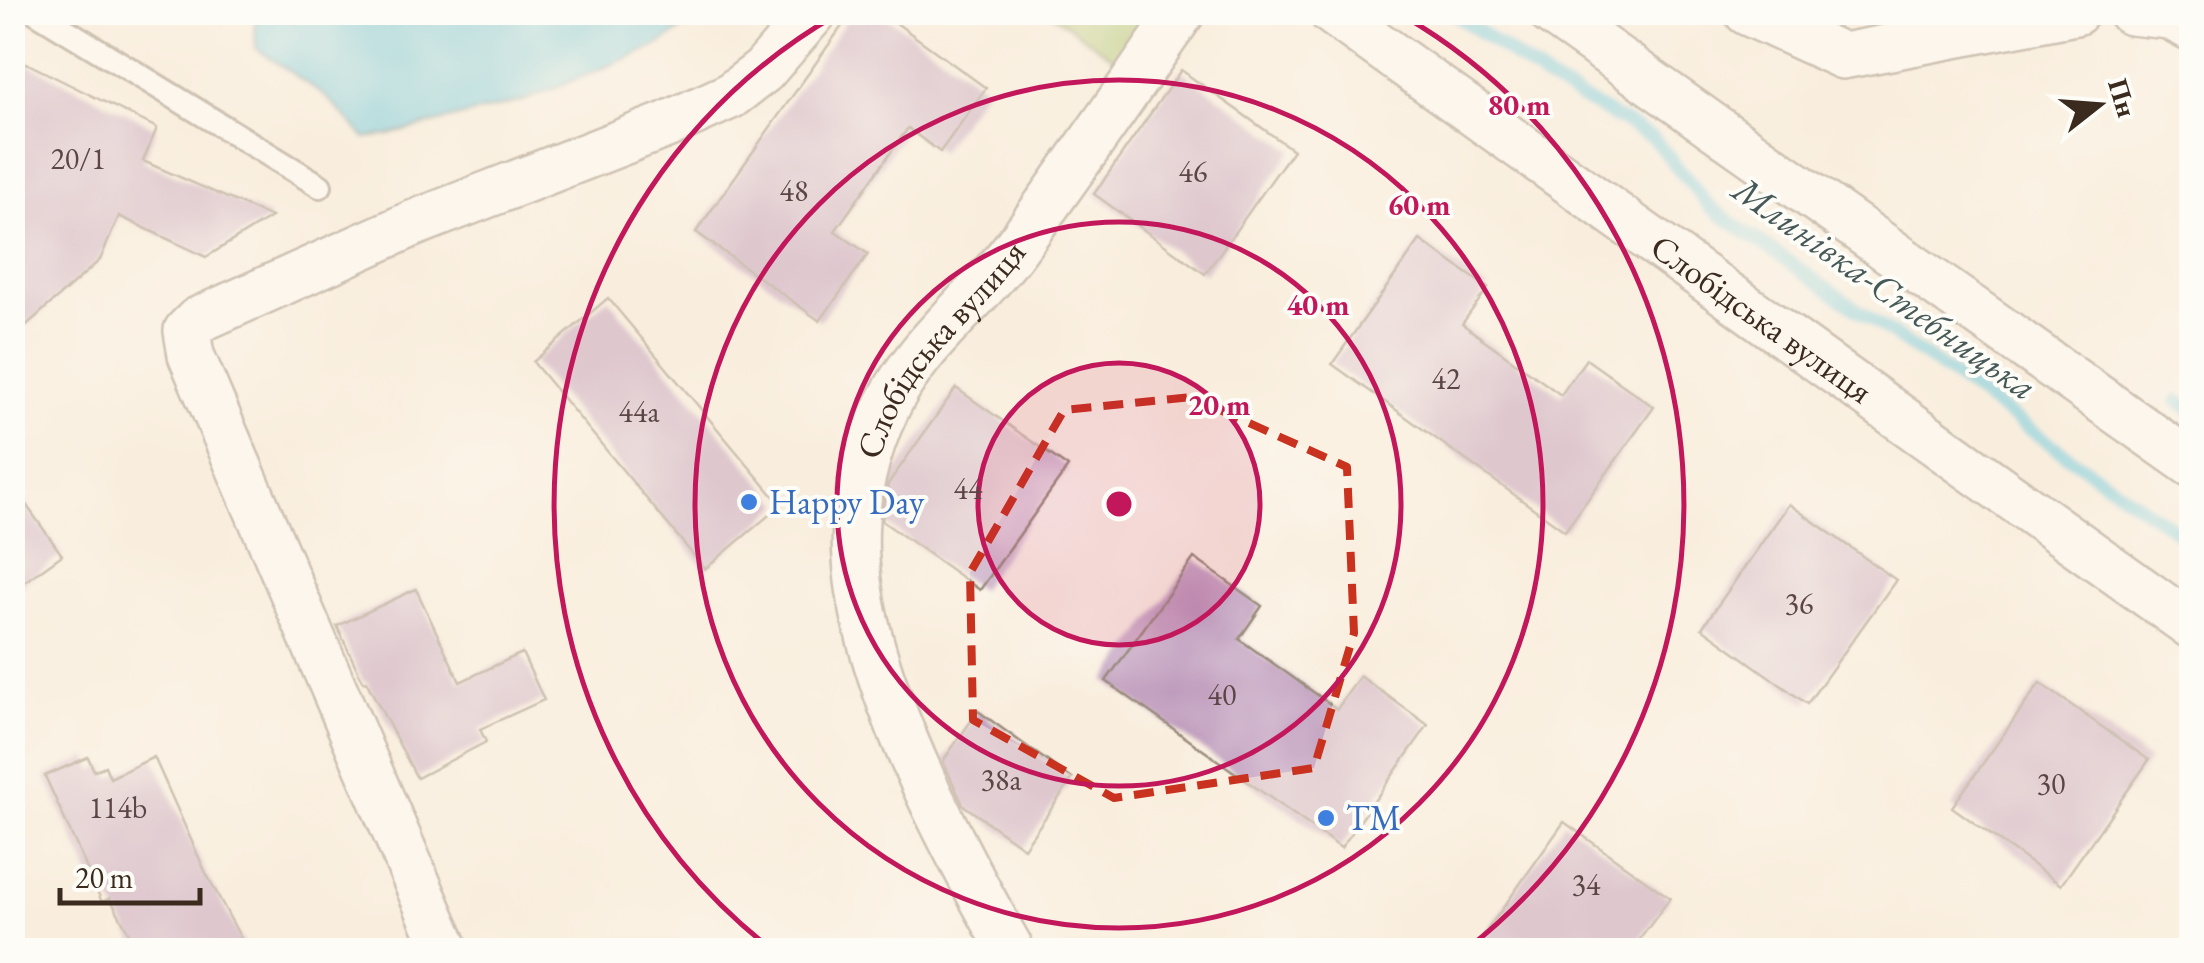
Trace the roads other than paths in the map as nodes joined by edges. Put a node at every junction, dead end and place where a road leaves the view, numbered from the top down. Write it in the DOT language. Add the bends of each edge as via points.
graph roads {
  1 [pos="36,12"];
  2 [pos="814,12"];
  3 [pos="1182,12"];
  4 [pos="1332,12"];
  5 [pos="1551,12"];
  6 [pos="1747,12"];
  7 [pos="2076,12"];
  8 [pos="2131,12"];
  9 [pos="2192,28"];
  10 [pos="320,186"];
  11 [pos="2192,464"];
  12 [pos="2192,626"];
  13 [pos="446,950"];
  14 [pos="1012,950"];
  1 -- 10 [label="lane"];
  2 -- 13 [label="street" via="763,71 730,96 350,251 198,320 188,331 192,355"];
  3 -- 14 [label="street, Слобідська вулиця" via="1014,251 916,359 888,404 858,504 862,608 893,709"];
  4 -- 12 [label="street, Слобідська вулиця"];
  5 -- 11 [label="street"];
  6 -- 7 [label="street" via="1843,56"];
  8 -- 9 [label="street" via="2169,16"];
}
